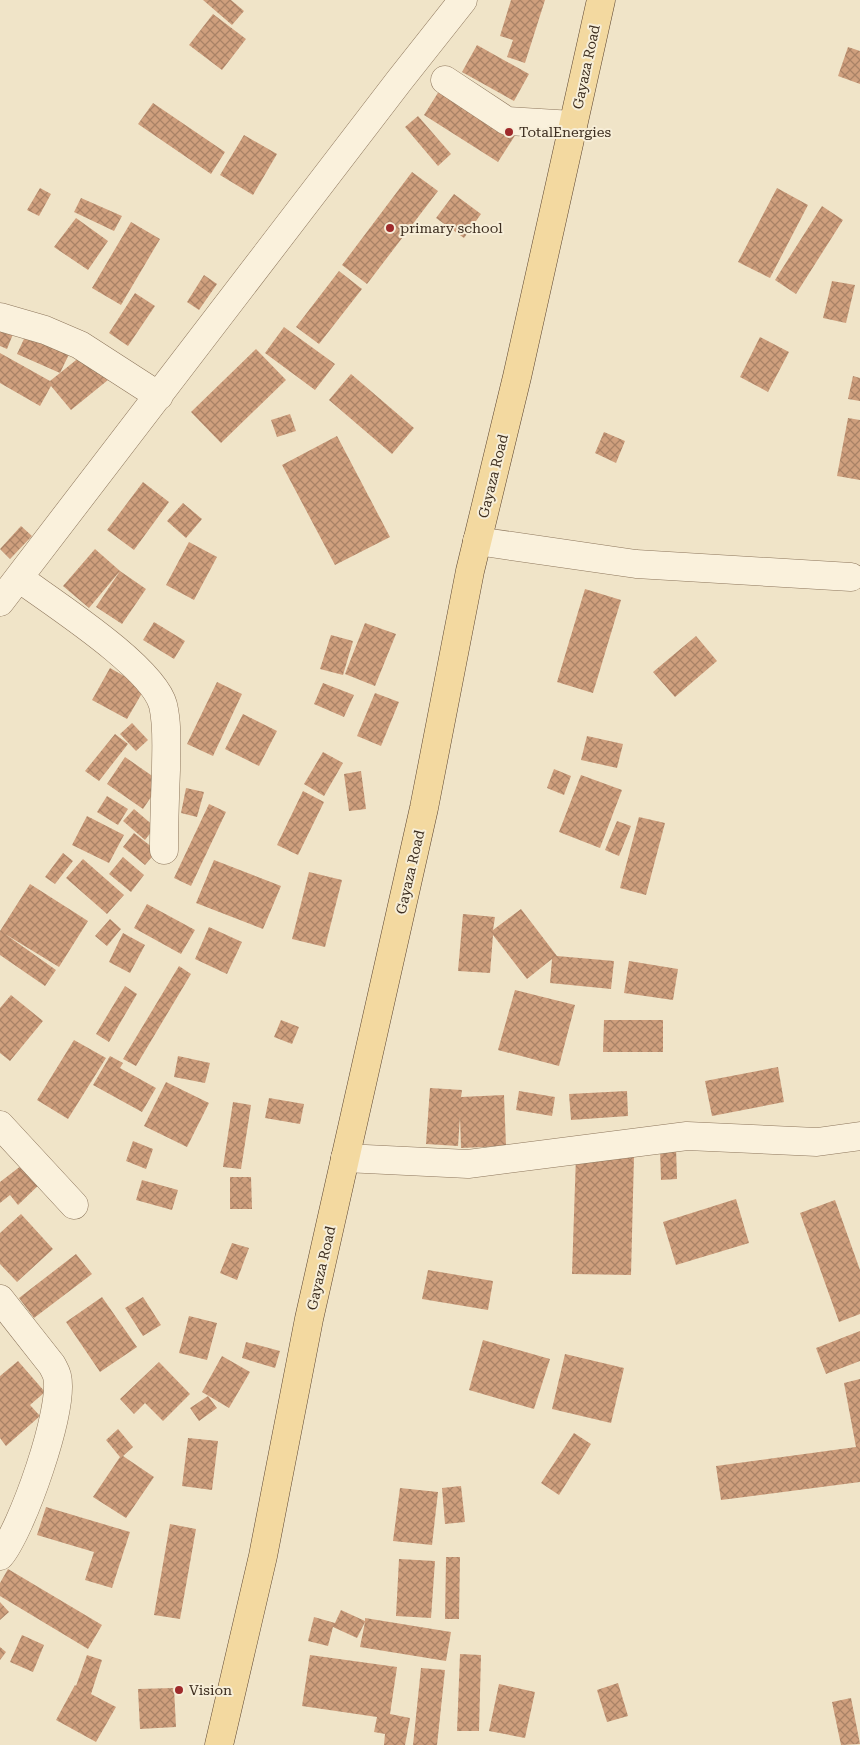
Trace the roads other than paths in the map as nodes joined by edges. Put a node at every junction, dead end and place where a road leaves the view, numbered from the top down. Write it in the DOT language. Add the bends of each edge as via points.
graph roads {
  1 [pos="463,0"];
  2 [pos="601,0"];
  3 [pos="445,80"];
  4 [pos="573,125"];
  5 [pos="0,317"];
  6 [pos="159,396"];
  7 [pos="477,541"];
  8 [pos="851,577"];
  9 [pos="5,594"];
  10 [pos="164,850"];
  11 [pos="0,1125"];
  12 [pos="860,1136"];
  13 [pos="345,1158"];
  14 [pos="74,1205"];
  15 [pos="0,1299"];
  16 [pos="0,1556"];
  17 [pos="219,1745"];
  1 -- 6 [label="street"];
  2 -- 4 [label="main road, Gayaza Road"];
  3 -- 4 [label="street" via="507,121"];
  4 -- 7 [label="main road, Gayaza Road"];
  5 -- 6 [label="street" via="80,344"];
  6 -- 9 [label="street"];
  7 -- 8 [label="street" via="636,564"];
  7 -- 13 [label="main road, Gayaza Road" via="424,808"];
  9 -- 10 [label="street" via="126,658 156,690 162,703 166,736"];
  11 -- 14 [label="street"];
  12 -- 13 [label="street" via="817,1142 687,1136 468,1164"];
  13 -- 17 [label="main road, Gayaza Road" via="263,1556"];
  15 -- 16 [label="street" via="52,1365 58,1387 32,1490 14,1535"];
}
